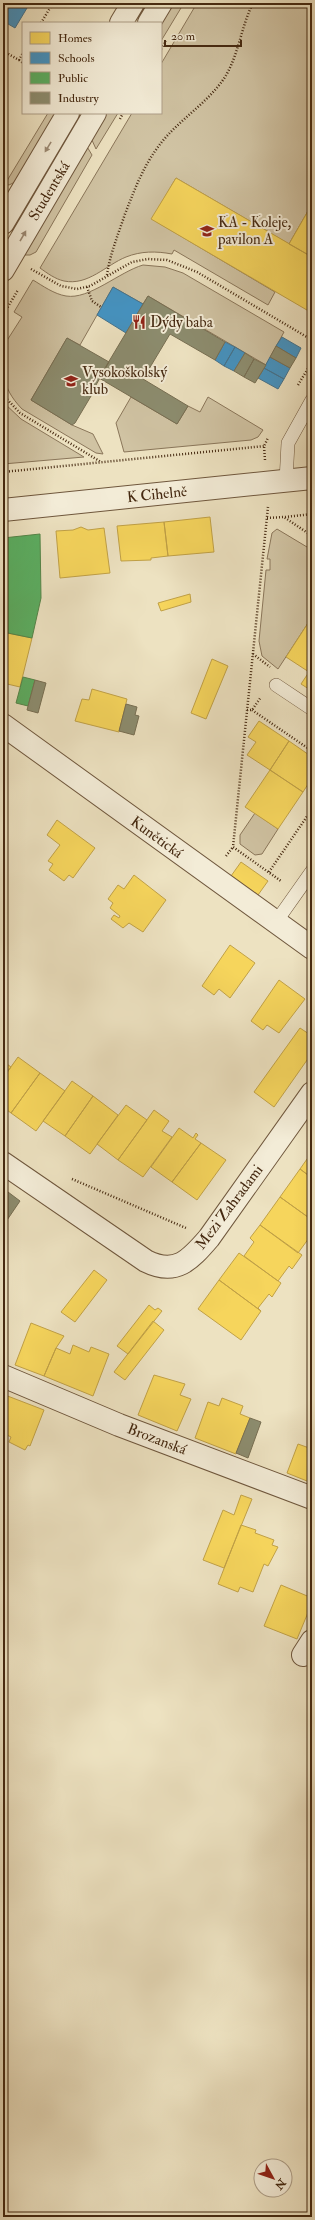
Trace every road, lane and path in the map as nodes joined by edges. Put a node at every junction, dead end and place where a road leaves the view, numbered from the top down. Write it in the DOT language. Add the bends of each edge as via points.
graph roads {
  1 [pos="53,3"];
  2 [pos="133,3"];
  3 [pos="160,3"];
  4 [pos="253,3"];
  5 [pos="42,22"];
  6 [pos="122,22"];
  7 [pos="150,22"];
  8 [pos="3,51"];
  9 [pos="22,55"];
  10 [pos="19,60"];
  11 [pos="22,62"];
  12 [pos="67,114"];
  13 [pos="94,114"];
  14 [pos="6,209"];
  15 [pos="34,217"];
  16 [pos="31,269"];
  17 [pos="3,270"];
  18 [pos="107,275"];
  19 [pos="87,287"];
  20 [pos="101,307"];
  21 [pos="312,340"];
  22 [pos="3,395"];
  23 [pos="312,400"];
  24 [pos="288,444"];
  25 [pos="101,462"];
  26 [pos="3,472"];
  27 [pos="312,478"];
  28 [pos="286,480"];
  29 [pos="268,500"];
  30 [pos="3,510"];
  31 [pos="312,514"];
  32 [pos="284,517"];
  33 [pos="267,518"];
  34 [pos="312,536"];
  35 [pos="276,685"];
  36 [pos="312,709"];
  37 [pos="252,710"];
  38 [pos="3,725"];
  39 [pos="312,751"];
  40 [pos="312,809"];
  41 [pos="312,871"];
  42 [pos="269,872"];
  43 [pos="297,892"];
  44 [pos="276,922"];
  45 [pos="312,948"];
  46 [pos="312,1093"];
  47 [pos="3,1163"];
  48 [pos="67,1177"];
  49 [pos="209,1238"];
  50 [pos="3,1376"];
  51 [pos="312,1498"];
  1 -- 5 [label="path"];
  2 -- 6 [label="street"];
  3 -- 7 [label="street"];
  4 -- 18 [label="path" via="225,77 149,158 135,186 112,248"];
  8 -- 10 [label="path"];
  9 -- 10 [label="path"];
  10 -- 11 [label="path"];
  12 -- 14 [label="street, Studentská, one-way"];
  13 -- 15 [label="street, Studentská"];
  14 -- 15 [label="lane"];
  17 -- 15 [label="street, Studentská, one-way"];
  16 -- 19 [label="path" via="60,286"];
  18 -- 19 [label="path"];
  18 -- 21 [label="path" via="140,260 158,259 175,262 197,272"];
  19 -- 20 [label="path" via="92,301"];
  22 -- 25 [label="path" via="20,413"];
  23 -- 24 [label="lane"];
  24 -- 25 [label="path"];
  24 -- 28 [label="lane"];
  25 -- 26 [label="path"];
  27 -- 28 [label="street, K Cihelně"];
  28 -- 30 [label="street, K Cihelně"];
  29 -- 33 [label="path"];
  31 -- 32 [label="path"];
  32 -- 33 [label="path"];
  32 -- 34 [label="path"];
  33 -- 42 [label="path" via="233,847"];
  35 -- 36 [label="lane"];
  37 -- 39 [label="path"];
  38 -- 44 [label="street, Kunětická"];
  40 -- 42 [label="path"];
  41 -- 43 [label="lane"];
  42 -- 43 [label="path"];
  43 -- 44 [label="lane"];
  44 -- 45 [label="street, Kunětická"];
  46 -- 49 [label="street, Mezi Zahradami"];
  47 -- 49 [label="street, Mezi Zahradami" via="156,1266 174,1267 184,1263"];
  48 -- 49 [label="path"];
  50 -- 51 [label="street, Brozanská" via="119,1424"];
}
